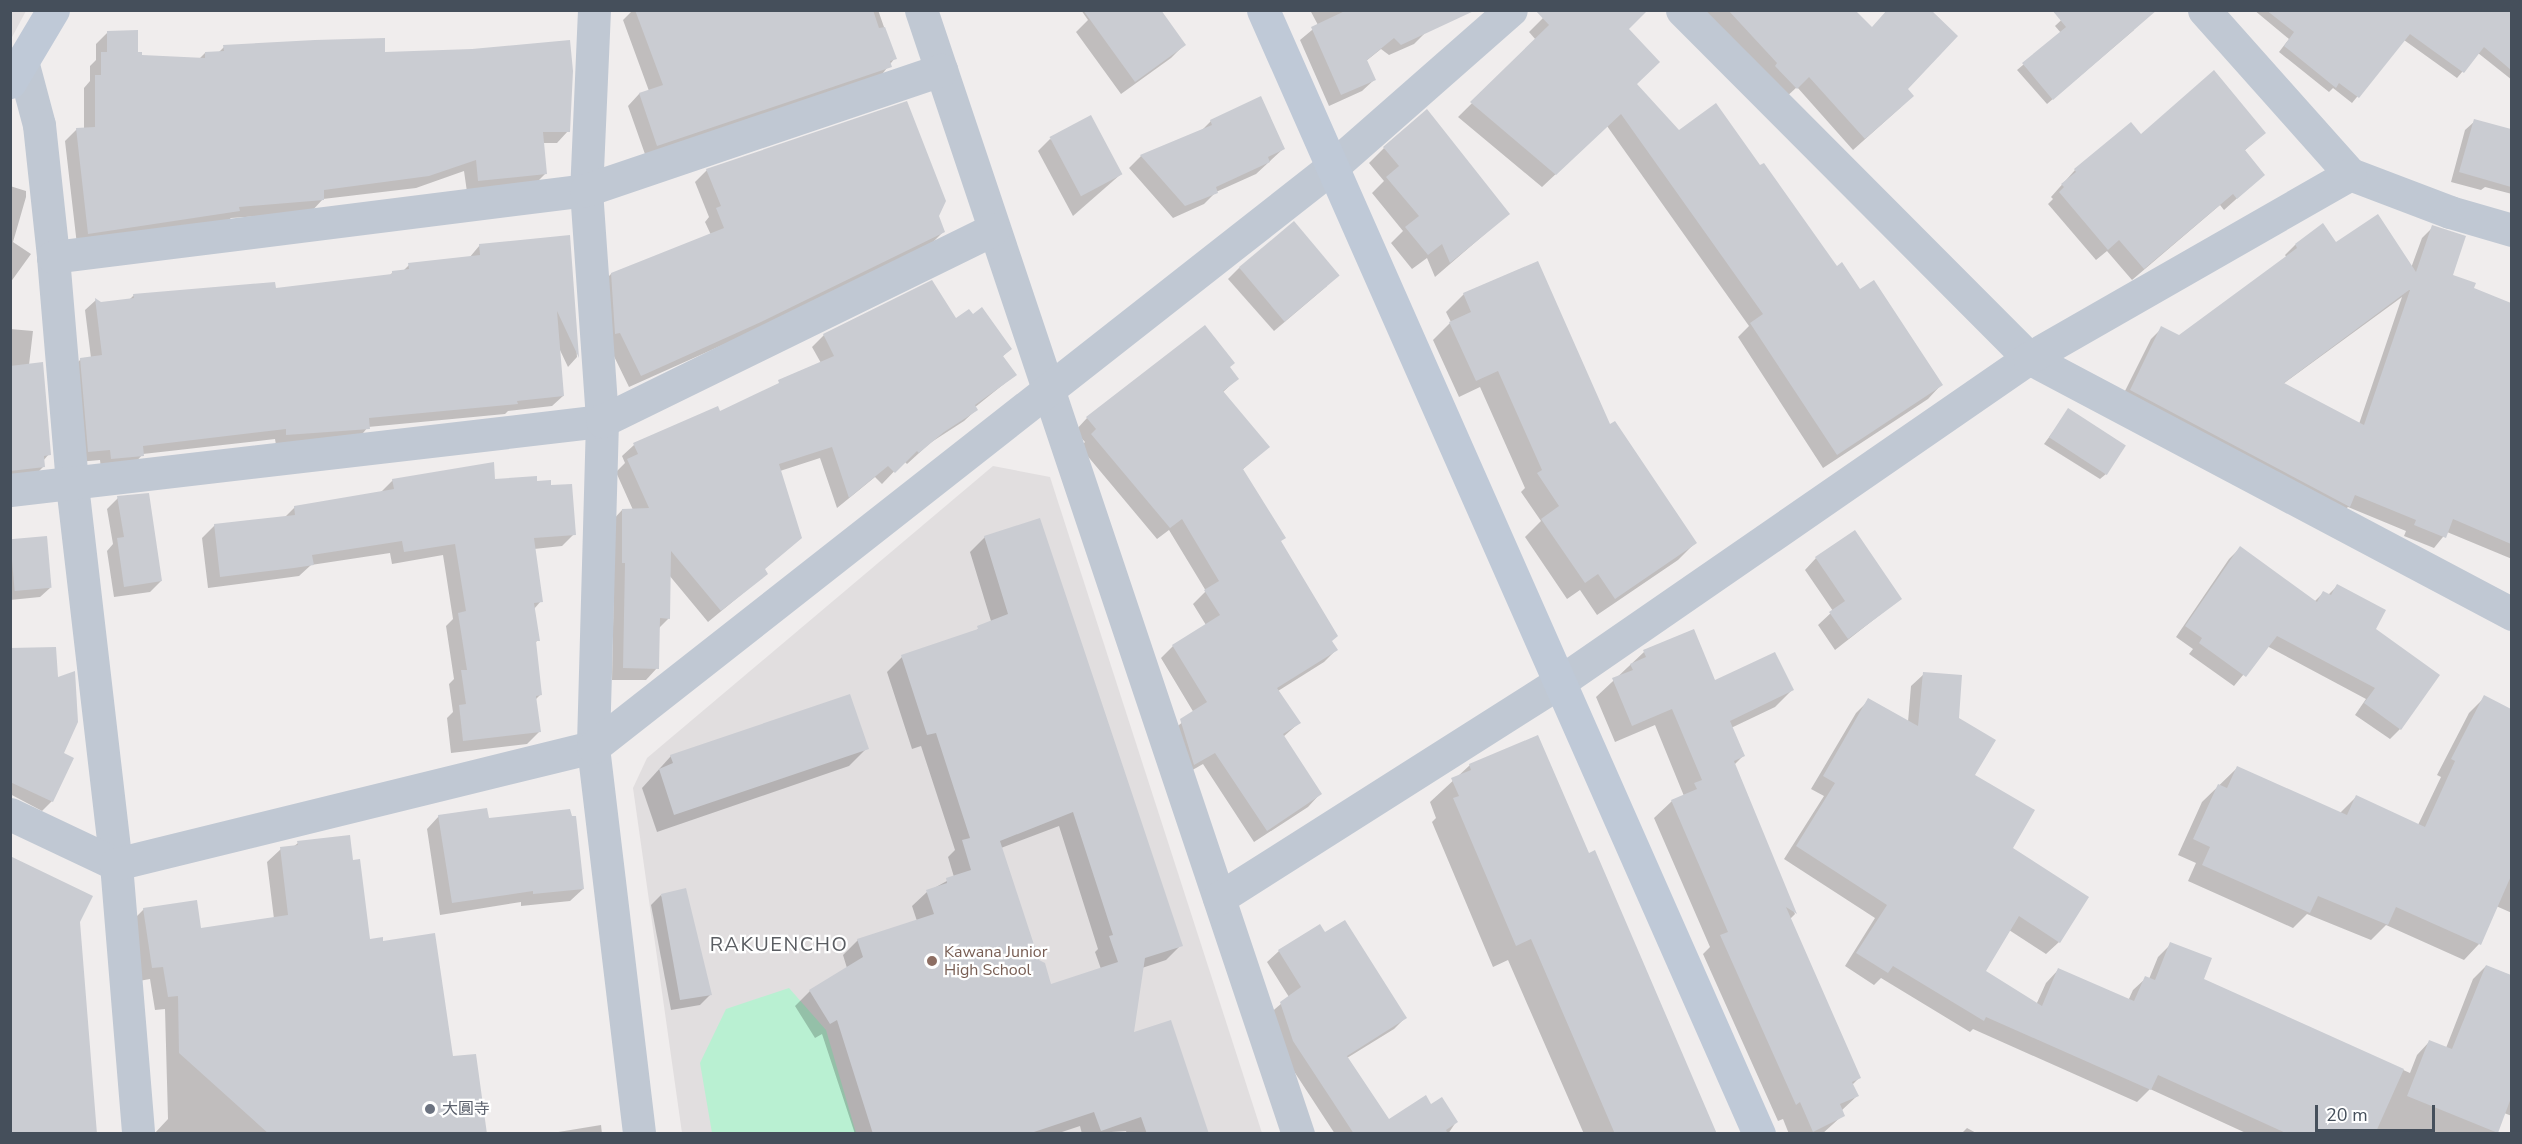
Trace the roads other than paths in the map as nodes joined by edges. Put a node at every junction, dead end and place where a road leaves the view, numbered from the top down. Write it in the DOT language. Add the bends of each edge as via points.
graph roads {
  1 [pos="53,10"];
  2 [pos="594,10"];
  3 [pos="921,10"];
  4 [pos="1263,10"];
  5 [pos="1511,10"];
  6 [pos="1682,10"];
  7 [pos="2204,10"];
  8 [pos="941,70"];
  9 [pos="16,72"];
  10 [pos="1332,166"];
  11 [pos="2350,174"];
  12 [pos="586,189"];
  13 [pos="994,229"];
  14 [pos="2511,230"];
  15 [pos="53,257"];
  16 [pos="2029,358"];
  17 [pos="1050,388"];
  18 [pos="602,421"];
  19 [pos="72,485"];
  20 [pos="10,490"];
  21 [pos="2511,615"];
  22 [pos="1561,681"];
  23 [pos="593,747"];
  24 [pos="10,814"];
  25 [pos="116,864"];
  26 [pos="1219,898"];
  27 [pos="138,1134"];
  28 [pos="639,1134"];
  29 [pos="1298,1134"];
  30 [pos="1759,1134"];
  1 -- 9 [label="street"];
  2 -- 12 [label="street"];
  3 -- 8 [label="street"];
  4 -- 10 [label="street"];
  5 -- 10 [label="street"];
  6 -- 16 [label="street"];
  7 -- 11 [label="street"];
  8 -- 12 [label="street"];
  8 -- 13 [label="street"];
  9 -- 15 [label="street" via="39,124"];
  10 -- 17 [label="street"];
  10 -- 22 [label="street"];
  11 -- 14 [label="street" via="2450,212"];
  11 -- 16 [label="street"];
  12 -- 15 [label="street"];
  12 -- 18 [label="street"];
  13 -- 17 [label="street"];
  13 -- 18 [label="street"];
  15 -- 19 [label="street"];
  16 -- 21 [label="street"];
  16 -- 22 [label="street"];
  17 -- 23 [label="street"];
  17 -- 26 [label="street"];
  18 -- 19 [label="street"];
  18 -- 23 [label="street"];
  19 -- 20 [label="street"];
  19 -- 25 [label="street"];
  22 -- 26 [label="street"];
  22 -- 30 [label="street"];
  23 -- 25 [label="street"];
  23 -- 28 [label="street"];
  24 -- 25 [label="street"];
  25 -- 27 [label="street"];
  26 -- 29 [label="street"];
}
